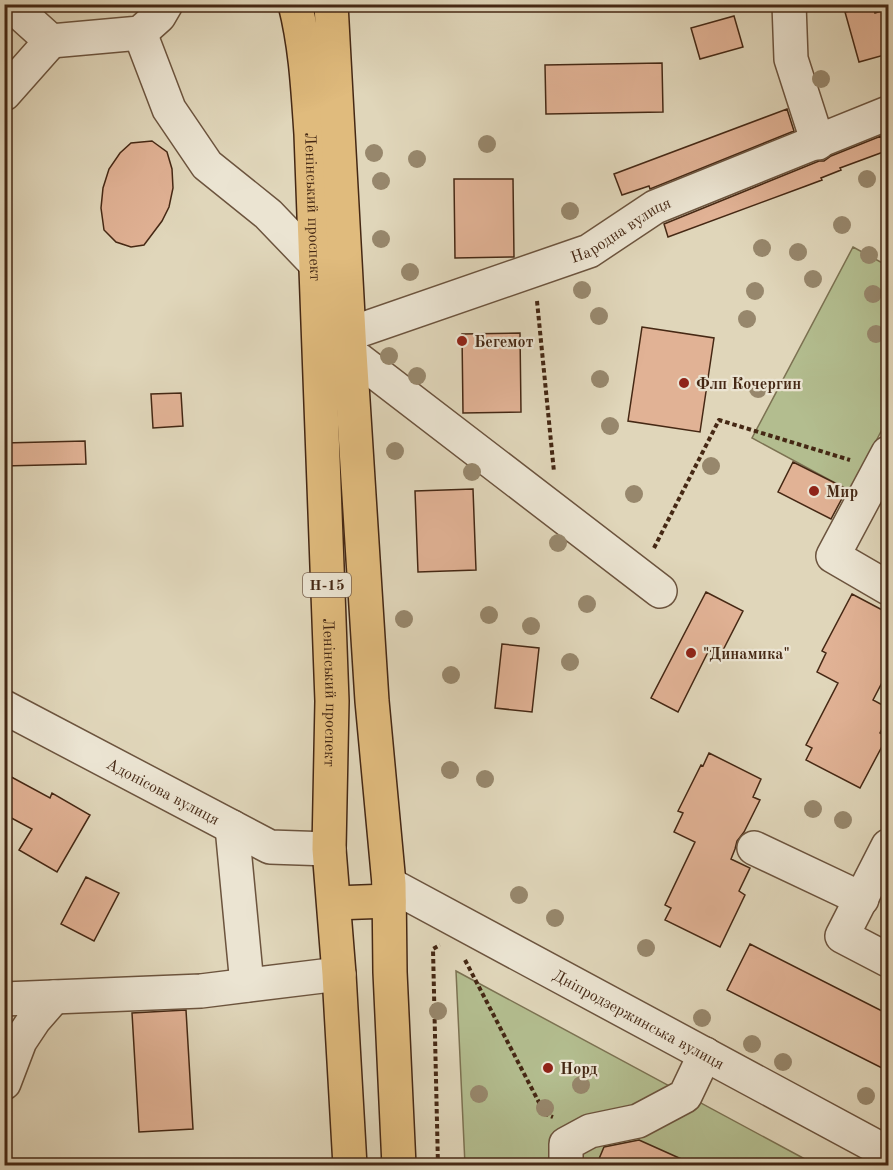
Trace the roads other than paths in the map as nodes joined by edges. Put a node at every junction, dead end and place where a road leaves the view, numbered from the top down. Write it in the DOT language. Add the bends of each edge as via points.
graph roads {
  1 [pos="10,4"];
  2 [pos="166,4"];
  3 [pos="295,4"];
  4 [pos="332,4"];
  5 [pos="789,4"];
  6 [pos="140,33"];
  7 [pos="51,41"];
  8 [pos="4,94"];
  9 [pos="888,114"];
  10 [pos="818,143"];
  11 [pos="315,263"];
  12 [pos="349,343"];
  13 [pos="884,461"];
  14 [pos="650,583"];
  15 [pos="888,588"];
  16 [pos="4,707"];
  17 [pos="232,827"];
  18 [pos="888,846"];
  19 [pos="754,848"];
  20 [pos="329,849"];
  21 [pos="389,893"];
  22 [pos="862,899"];
  23 [pos="334,903"];
  24 [pos="888,960"];
  25 [pos="339,974"];
  26 [pos="247,985"];
  27 [pos="54,997"];
  28 [pos="4,999"];
  29 [pos="705,1054"];
  30 [pos="4,1083"];
  31 [pos="888,1153"];
  32 [pos="350,1166"];
  33 [pos="399,1166"];
  34 [pos="566,1166"];
  1 -- 7 [label="street"];
  2 -- 6 [label="street"];
  3 -- 11 [label="main road, Ленінський проспект / Н-15" via="301,28 311,134"];
  4 -- 12 [label="main road, Ленінський проспект / Н-15"];
  5 -- 10 [label="street" via="791,59"];
  6 -- 7 [label="street"];
  6 -- 11 [label="street" via="169,109 207,165 268,214"];
  7 -- 8 [label="street"];
  9 -- 10 [label="street, Народна вулиця"];
  10 -- 12 [label="street, Народна вулиця" via="655,207 589,251"];
  11 -- 20 [label="main road, Ленінський проспект / Н-15" via="332,701"];
  12 -- 14 [label="street"];
  12 -- 21 [label="main road, Ленінський проспект / Н-15"];
  13 -- 15 [label="street" via="833,555"];
  16 -- 17 [label="street, Адонісова вулиця"];
  17 -- 20 [label="street, Адонісова вулиця" via="270,847"];
  17 -- 26 [label="street"];
  18 -- 22 [label="street"];
  19 -- 22 [label="street"];
  20 -- 23 [label="main road, Ленінський проспект / Н-15"];
  21 -- 23 [label="main road"];
  21 -- 29 [label="street, Дніпродзержинська вулиця" via="456,921"];
  21 -- 33 [label="main road, Ленінський проспект / Н-15"];
  22 -- 24 [label="street" via="842,936"];
  23 -- 25 [label="main road, Ленінський проспект / Н-15"];
  25 -- 26 [label="street"];
  25 -- 32 [label="main road, Ленінський проспект / Н-15"];
  26 -- 27 [label="street" via="201,991"];
  27 -- 28 [label="street"];
  27 -- 30 [label="street" via="20,1041"];
  29 -- 31 [label="street, Дніпродзержинська вулиця"];
  29 -- 34 [label="street" via="685,1096 638,1121 591,1131 566,1144"];
}
